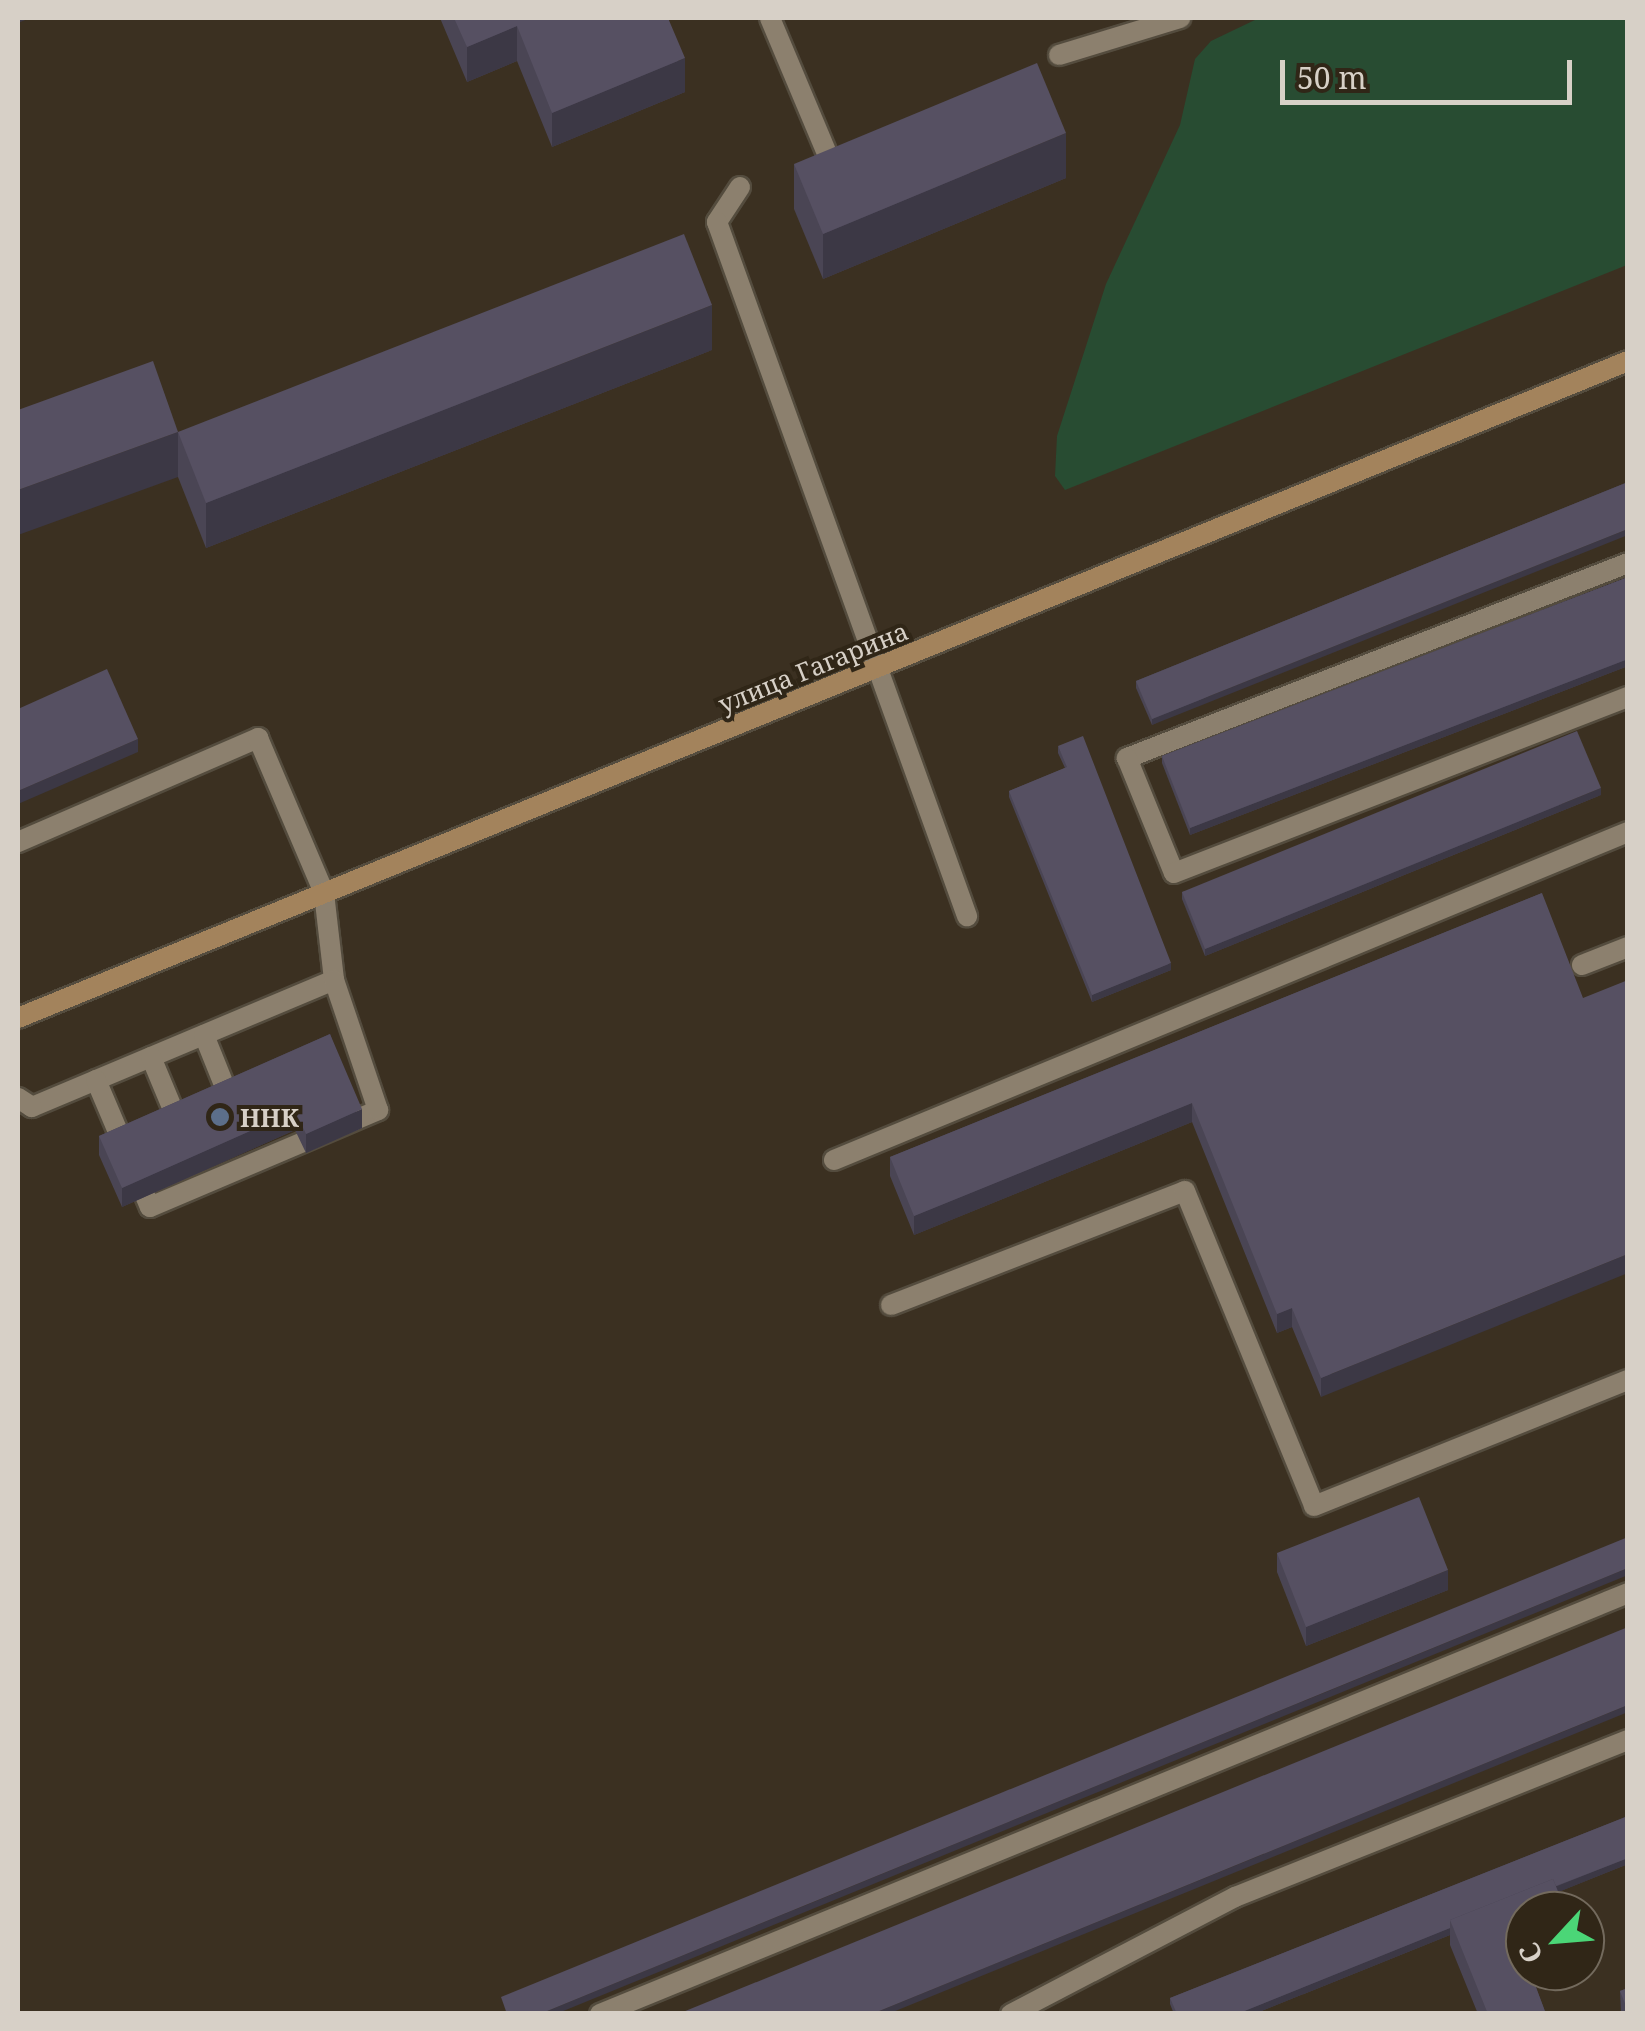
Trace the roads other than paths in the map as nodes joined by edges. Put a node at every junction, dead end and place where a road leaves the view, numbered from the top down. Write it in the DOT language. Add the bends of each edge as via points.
graph roads {
  1 [pos="770,18"];
  2 [pos="1180,18"];
  3 [pos="1059,55"];
  4 [pos="826,151"];
  5 [pos="740,187"];
  6 [pos="1628,362"];
  7 [pos="1628,563"];
  8 [pos="874,669"];
  9 [pos="1628,697"];
  10 [pos="1628,832"];
  11 [pos="18,842"];
  12 [pos="324,893"];
  13 [pos="967,916"];
  14 [pos="1628,948"];
  15 [pos="1582,966"];
  16 [pos="334,980"];
  17 [pos="18,1018"];
  18 [pos="204,1035"];
  19 [pos="151,1057"];
  20 [pos="96,1080"];
  21 [pos="18,1098"];
  22 [pos="248,1144"];
  23 [pos="834,1160"];
  24 [pos="197,1166"];
  25 [pos="891,1305"];
  26 [pos="1628,1380"];
  27 [pos="1628,1593"];
  28 [pos="1628,1740"];
  29 [pos="600,2014"];
  30 [pos="1012,2014"];
  1 -- 4 [label="lane"];
  2 -- 3 [label="lane"];
  5 -- 8 [label="lane" via="717,222"];
  6 -- 8 [label="main road, улица Гагарина"];
  7 -- 9 [label="lane" via="1127,758 1174,873"];
  8 -- 12 [label="main road, улица Гагарина"];
  8 -- 13 [label="lane"];
  10 -- 23 [label="lane"];
  11 -- 12 [label="lane" via="258,738"];
  12 -- 16 [label="lane"];
  12 -- 17 [label="main road, улица Гагарина"];
  14 -- 15 [label="lane"];
  16 -- 18 [label="lane"];
  16 -- 22 [label="lane" via="378,1110"];
  18 -- 19 [label="lane"];
  18 -- 22 [label="lane"];
  19 -- 20 [label="lane"];
  19 -- 24 [label="lane"];
  20 -- 21 [label="lane" via="32,1108"];
  20 -- 24 [label="lane" via="150,1206"];
  22 -- 24 [label="lane"];
  25 -- 26 [label="lane" via="1185,1191 1314,1506"];
  27 -- 29 [label="lane"];
  28 -- 30 [label="lane" via="1235,1897"];
}
